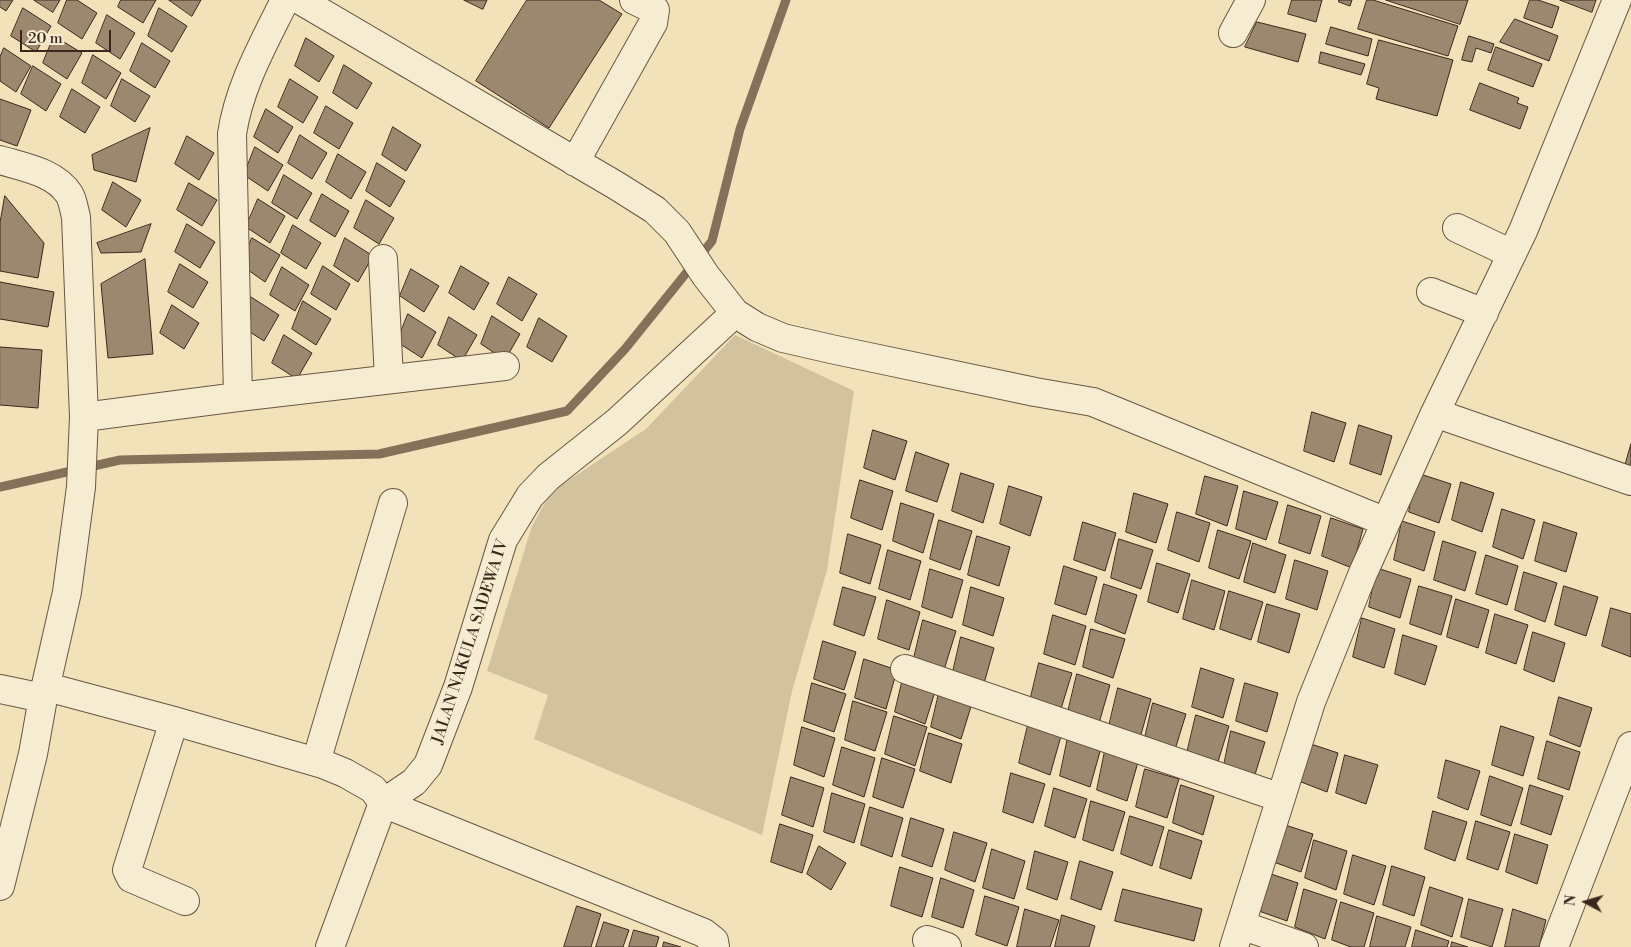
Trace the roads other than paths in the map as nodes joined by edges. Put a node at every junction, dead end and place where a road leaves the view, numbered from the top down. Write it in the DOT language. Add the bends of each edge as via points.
graph roads {
  1 [pos="284,0"];
  2 [pos="300,0"];
  3 [pos="634,0"];
  4 [pos="1251,0"];
  5 [pos="1617,0"];
  6 [pos="1233,33"];
  7 [pos="0,160"];
  8 [pos="575,162"];
  9 [pos="1457,228"];
  10 [pos="1512,254"];
  11 [pos="383,259"];
  12 [pos="1431,292"];
  13 [pos="735,313"];
  14 [pos="1484,313"];
  15 [pos="505,366"];
  16 [pos="389,379"];
  17 [pos="238,397"];
  18 [pos="1435,413"];
  19 [pos="83,429"];
  20 [pos="1631,481"];
  21 [pos="393,503"];
  22 [pos="1386,522"];
  23 [pos="906,669"];
  24 [pos="0,689"];
  25 [pos="45,692"];
  26 [pos="174,721"];
  27 [pos="1631,746"];
  28 [pos="316,762"];
  29 [pos="1281,798"];
  30 [pos="383,803"];
  31 [pos="0,883"];
  32 [pos="185,900"];
  33 [pos="1238,936"];
  34 [pos="330,947"];
  35 [pos="715,947"];
  36 [pos="1304,947"];
  37 [pos="1554,947"];
  1 -- 17 [label="street" via="244,86 232,134"];
  2 -- 8 [label="street"];
  3 -- 8 [label="street" via="655,10 653,23"];
  4 -- 6 [label="street"];
  5 -- 10 [label="street"];
  7 -- 19 [label="street" via="44,174 70,195 76,217"];
  8 -- 13 [label="street" via="655,210 677,232"];
  9 -- 10 [label="street"];
  10 -- 14 [label="street"];
  11 -- 16 [label="street"];
  12 -- 14 [label="street"];
  13 -- 22 [label="street" via="783,338 1093,402"];
  13 -- 30 [label="street, JALAN NAKULA SADEWA IV" via="617,422 548,477 530,496 503,540 458,687 428,765 414,782"];
  14 -- 18 [label="street"];
  15 -- 16 [label="street"];
  16 -- 17 [label="street"];
  17 -- 19 [label="street"];
  18 -- 20 [label="street"];
  18 -- 22 [label="street"];
  19 -- 25 [label="street" via="81,486 67,592"];
  21 -- 28 [label="street"];
  22 -- 29 [label="street" via="1311,702"];
  23 -- 29 [label="street"];
  24 -- 25 [label="street"];
  25 -- 26 [label="street"];
  25 -- 31 [label="street" via="33,754"];
  26 -- 28 [label="street"];
  26 -- 32 [label="street" via="127,870 131,878"];
  27 -- 37 [label="street"];
  28 -- 30 [label="street" via="373,789"];
  29 -- 33 [label="street"];
  30 -- 34 [label="street"];
  30 -- 35 [label="street" via="704,933 714,941"];
  33 -- 36 [label="street"];
}
